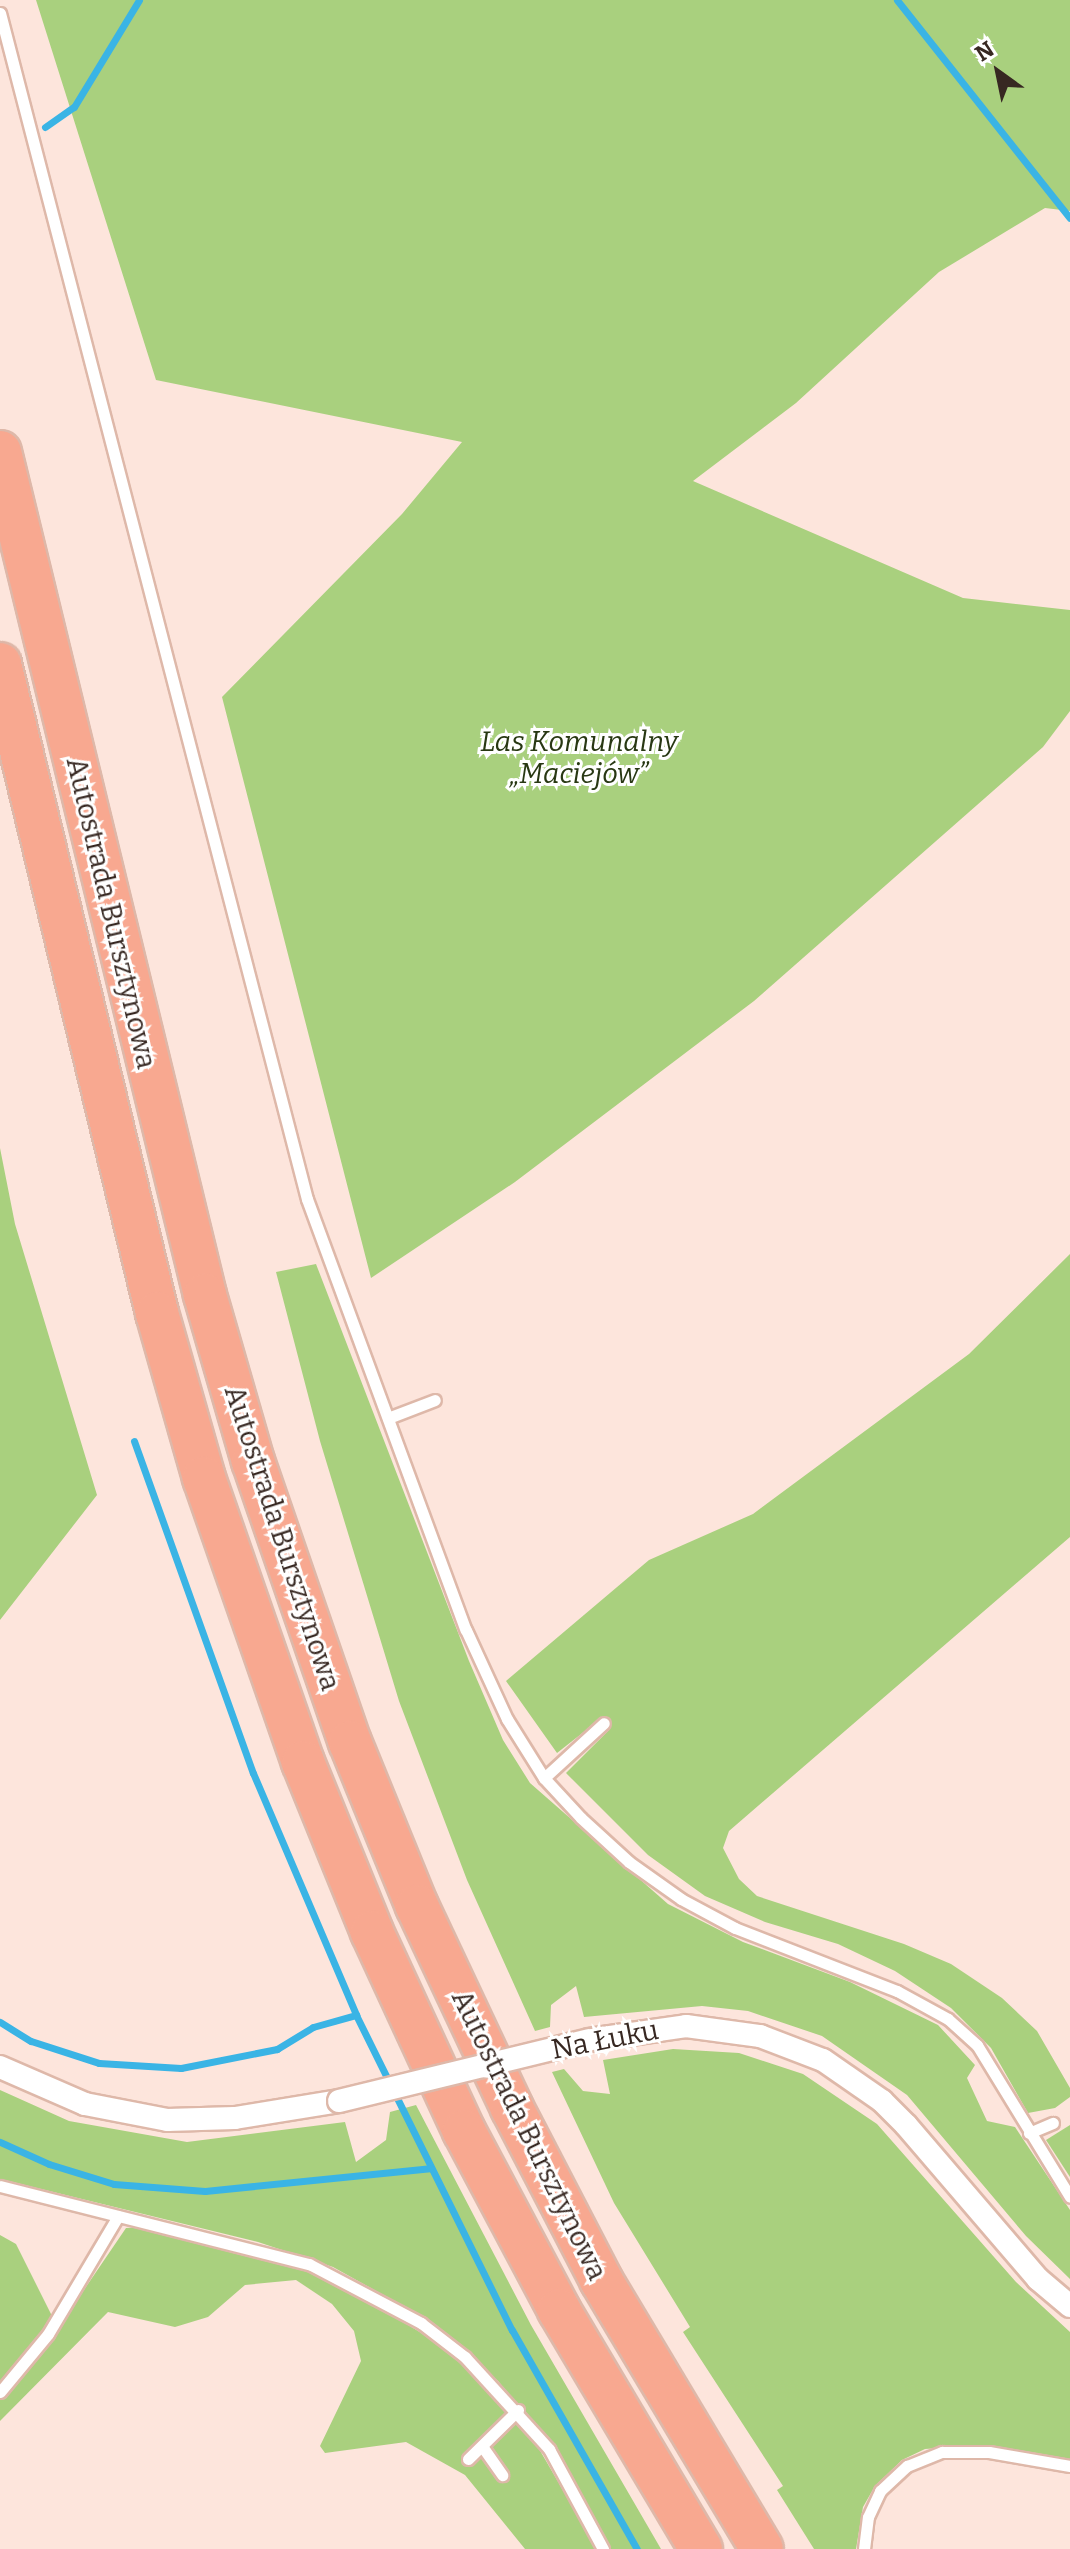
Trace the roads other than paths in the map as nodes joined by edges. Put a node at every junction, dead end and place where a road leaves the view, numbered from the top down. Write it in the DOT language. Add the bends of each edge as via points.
graph roads {
  1 [pos="0,13"];
  2 [pos="0,452"];
  3 [pos="0,664"];
  4 [pos="435,1400"];
  5 [pos="388,1418"];
  6 [pos="604,1723"];
  7 [pos="544,1778"];
  8 [pos="0,2067"];
  9 [pos="1053,2123"];
  10 [pos="1029,2133"];
  11 [pos="0,2186"];
  12 [pos="1070,2197"];
  13 [pos="118,2216"];
  14 [pos="1070,2306"];
  15 [pos="0,2392"];
  16 [pos="518,2410"];
  17 [pos="484,2449"];
  18 [pos="468,2459"];
  19 [pos="1070,2466"];
  20 [pos="502,2475"];
  21 [pos="603,2549"];
  22 [pos="701,2549"];
  23 [pos="762,2549"];
  24 [pos="864,2549"];
  1 -- 5 [label="lane" via="307,1199"];
  2 -- 23 [label="highway, Autostrada Bursztynowa" via="205,1295 253,1461 350,1742 417,1906 512,2108 601,2280"];
  3 -- 22 [label="highway, Autostrada Bursztynowa" via="157,1313 204,1478 303,1762 372,1932 464,2131 559,2310"];
  4 -- 5 [label="lane"];
  5 -- 7 [label="lane" via="466,1630 507,1719"];
  6 -- 7 [label="lane"];
  7 -- 10 [label="lane" via="629,1862 681,1899 735,1928 897,1991 948,2019 977,2045"];
  8 -- 14 [label="street, Na Łuku, bridge" via="85,2104 167,2120 235,2118 339,2101 658,2028 760,2036 823,2060 890,2109 1038,2279"];
  9 -- 10 [label="lane"];
  10 -- 12 [label="lane"];
  11 -- 13 [label="lane"];
  13 -- 15 [label="lane" via="48,2334"];
  13 -- 16 [label="lane" via="257,2247 368,2291 465,2357"];
  16 -- 17 [label="lane"];
  16 -- 21 [label="lane" via="549,2449"];
  17 -- 18 [label="lane"];
  17 -- 20 [label="lane"];
  19 -- 24 [label="lane" via="989,2452 930,2457 907,2466 880,2491 868,2517"];
}
